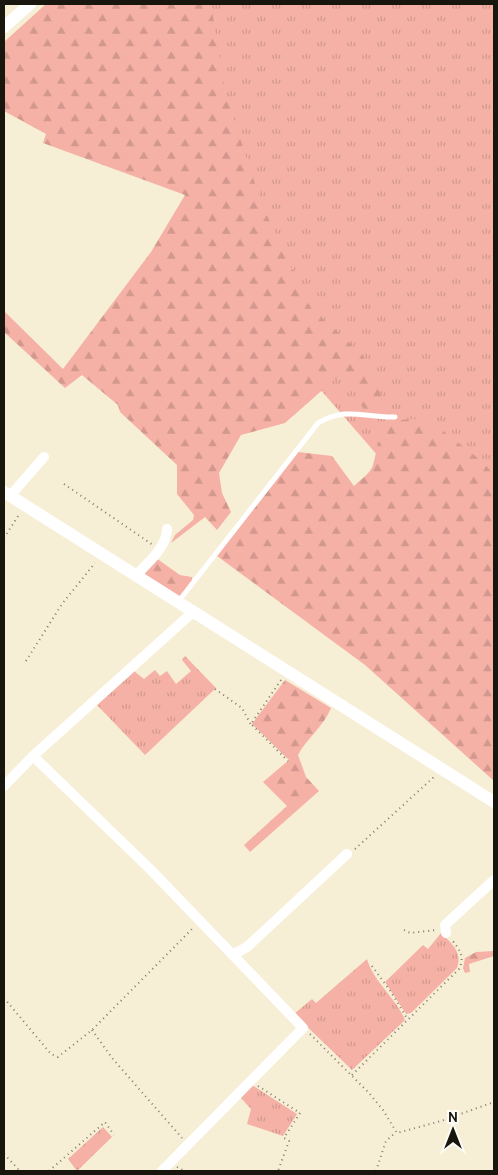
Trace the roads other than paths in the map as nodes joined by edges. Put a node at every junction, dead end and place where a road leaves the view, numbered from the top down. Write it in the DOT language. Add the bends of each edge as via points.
graph roads {
  1 [pos="30,4"];
  2 [pos="4,27"];
  3 [pos="395,417"];
  4 [pos="44,457"];
  5 [pos="7,494"];
  6 [pos="167,530"];
  7 [pos="135,576"];
  8 [pos="178,603"];
  9 [pos="192,613"];
  10 [pos="33,756"];
  11 [pos="4,786"];
  12 [pos="494,802"];
  13 [pos="347,854"];
  14 [pos="494,880"];
  15 [pos="445,931"];
  16 [pos="234,954"];
  17 [pos="162,1171"];
  1 -- 2 [label="street"];
  3 -- 8 [label="lane" via="345,413 318,423"];
  4 -- 5 [label="street"];
  5 -- 7 [label="street"];
  6 -- 7 [label="street" via="159,549"];
  7 -- 8 [label="street"];
  8 -- 9 [label="street"];
  9 -- 10 [label="street"];
  9 -- 12 [label="street"];
  10 -- 11 [label="street"];
  10 -- 16 [label="street"];
  13 -- 16 [label="street" via="247,947"];
  14 -- 15 [label="street" via="445,925"];
  16 -- 17 [label="street" via="303,1028"];
}
